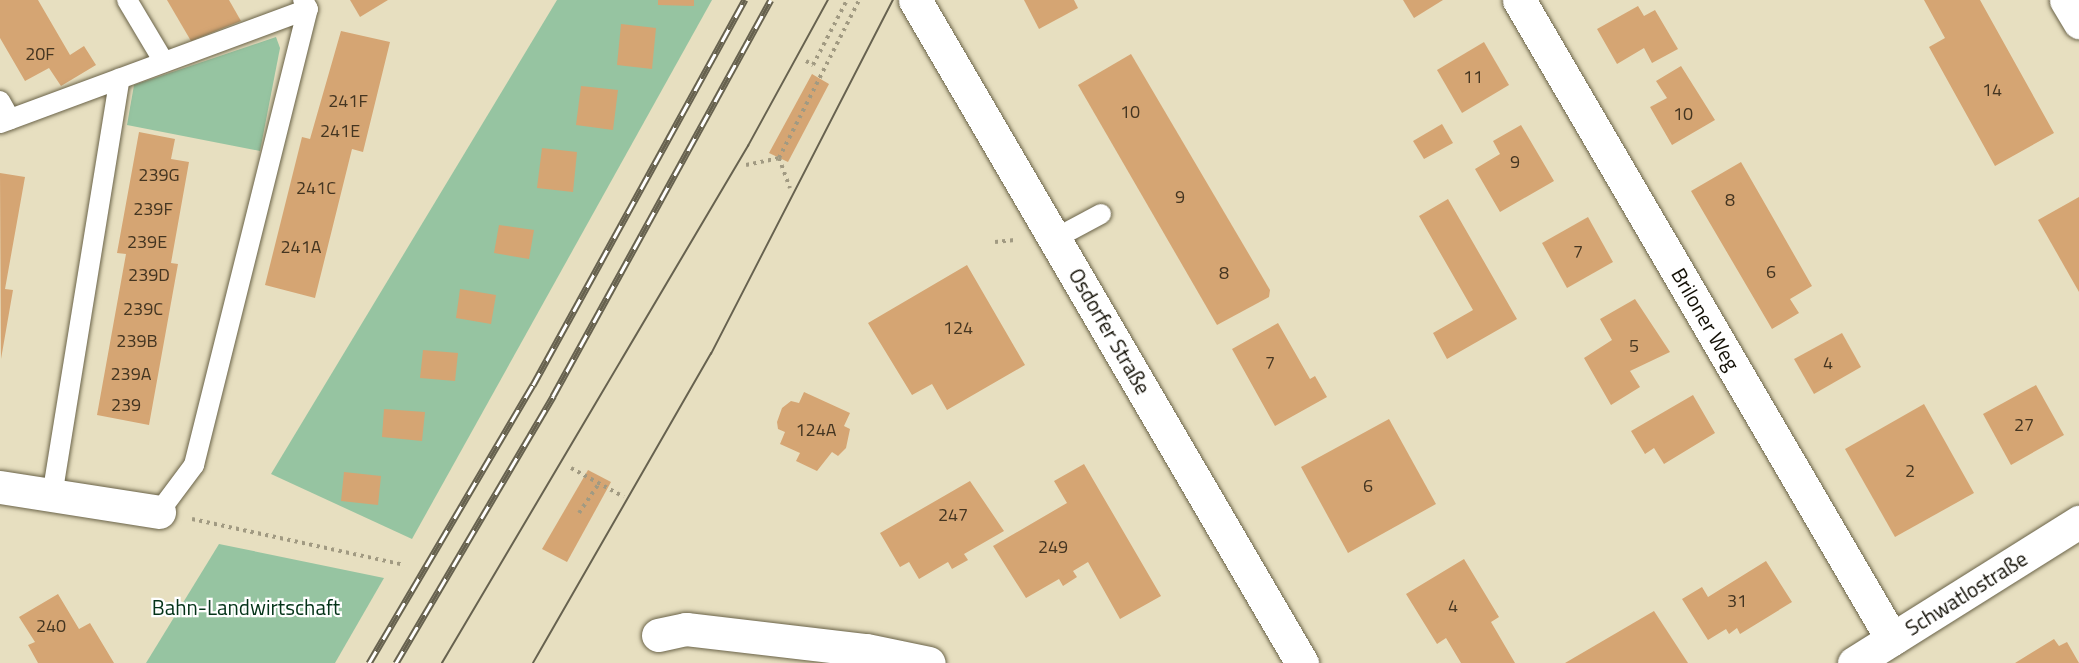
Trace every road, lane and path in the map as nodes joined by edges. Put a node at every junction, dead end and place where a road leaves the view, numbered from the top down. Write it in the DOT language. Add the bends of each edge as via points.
graph roads {
  1 [pos="128,0"];
  2 [pos="847,0"];
  3 [pos="859,0"];
  4 [pos="915,0"];
  5 [pos="1519,0"];
  6 [pos="2066,0"];
  7 [pos="306,4"];
  8 [pos="2079,22"];
  9 [pos="806,61"];
  10 [pos="164,62"];
  11 [pos="120,78"];
  12 [pos="0,101"];
  13 [pos="5,121"];
  14 [pos="779,158"];
  15 [pos="746,165"];
  16 [pos="790,188"];
  17 [pos="1101,214"];
  18 [pos="1056,238"];
  19 [pos="571,468"];
  20 [pos="599,483"];
  21 [pos="0,487"];
  22 [pos="52,496"];
  23 [pos="624,497"];
  24 [pos="159,512"];
  25 [pos="579,513"];
  26 [pos="2079,522"];
  27 [pos="404,565"];
  28 [pos="658,635"];
  29 [pos="1892,639"];
  30 [pos="929,663"];
  31 [pos="1302,663"];
  32 [pos="1854,663"];
  1 -- 10 [label="lane"];
  2 -- 9 [label="path" via="813,65"];
  3 -- 14 [label="path"];
  4 -- 18 [label="street, Osdorfer Straße"];
  5 -- 29 [label="street, Briloner Weg"];
  6 -- 8 [label="street"];
  7 -- 10 [label="lane"];
  7 -- 24 [label="lane" via="194,465"];
  10 -- 11 [label="lane"];
  11 -- 13 [label="lane"];
  11 -- 22 [label="lane"];
  12 -- 13 [label="lane"];
  14 -- 15 [label="path"];
  14 -- 16 [label="path"];
  17 -- 18 [label="lane"];
  18 -- 31 [label="street, Osdorfer Straße"];
  19 -- 20 [label="path"];
  20 -- 23 [label="path"];
  20 -- 25 [label="path"];
  21 -- 22 [label="street"];
  22 -- 24 [label="street"];
  24 -- 27 [label="path"];
  26 -- 29 [label="street, Schwatlostraße"];
  28 -- 30 [label="street" via="686,629"];
  29 -- 32 [label="street, Schwatlostraße"];
}
